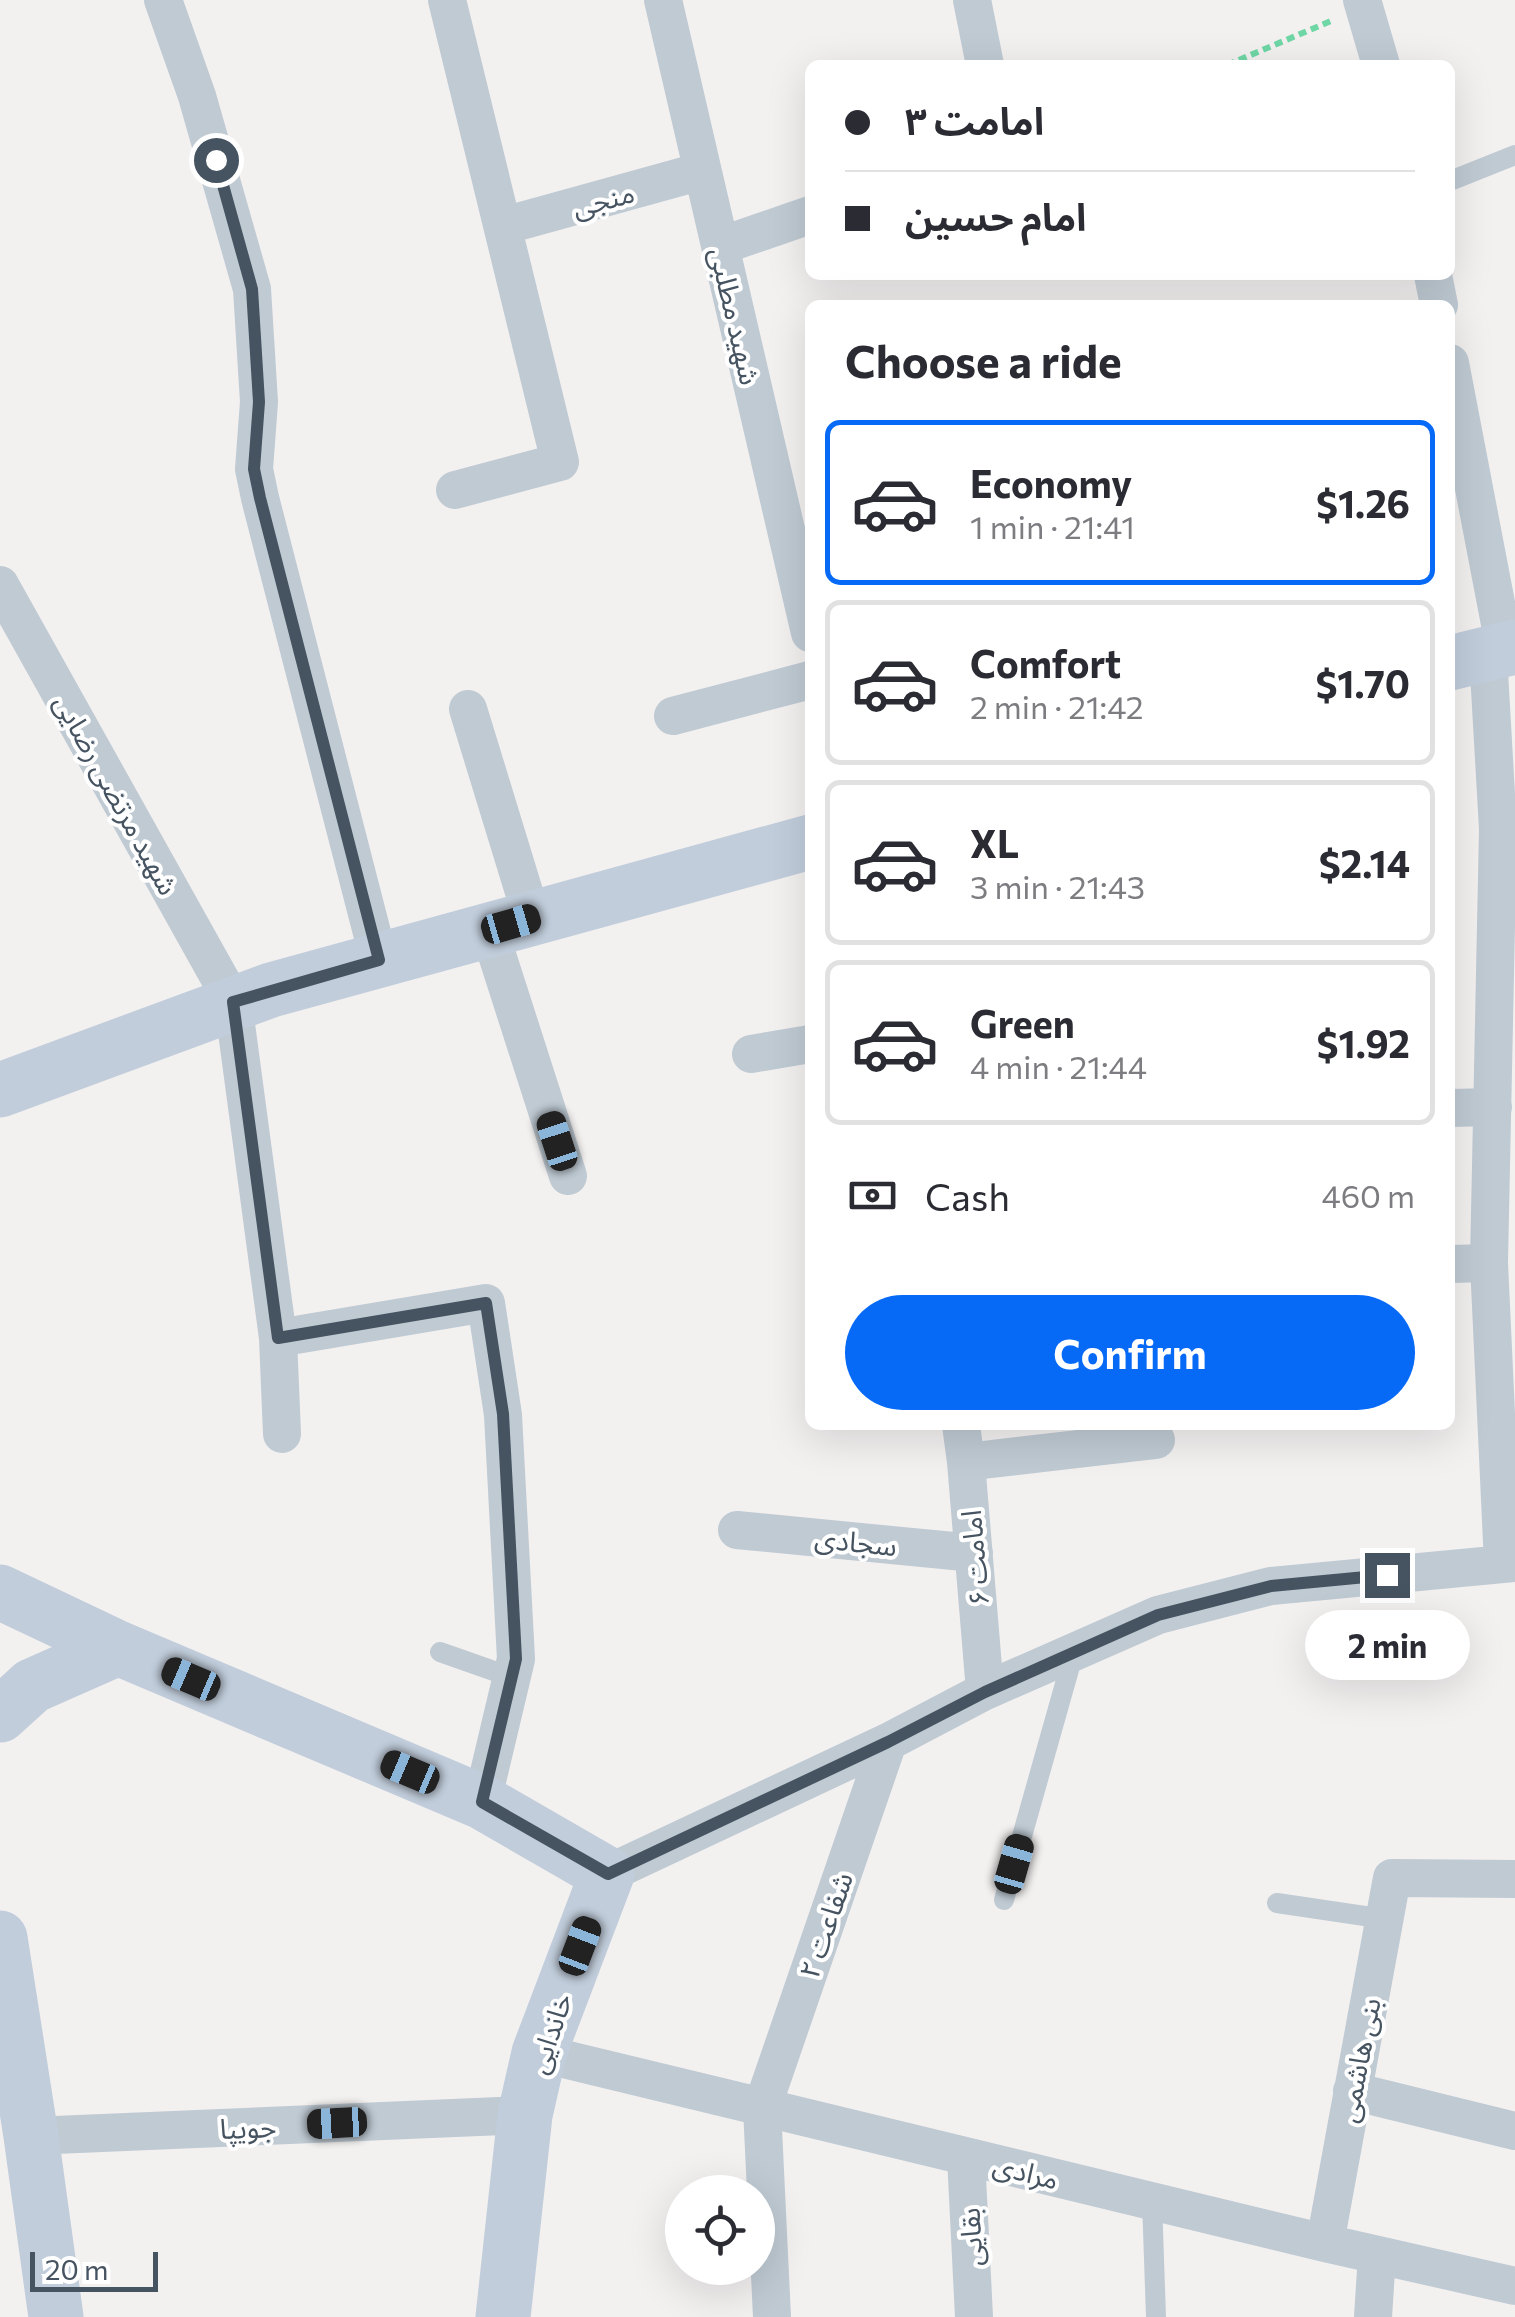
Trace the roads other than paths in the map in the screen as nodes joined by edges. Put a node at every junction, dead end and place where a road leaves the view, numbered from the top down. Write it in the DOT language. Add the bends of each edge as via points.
graph roads {
  1 [pos="163,0"];
  2 [pos="447,0"];
  3 [pos="663,0"];
  4 [pos="972,0"];
  5 [pos="1363,3"];
  6 [pos="984,60"];
  7 [pos="1379,60"];
  8 [pos="1515,156"];
  9 [pos="702,172"];
  10 [pos="1455,179"];
  11 [pos="805,218"];
  12 [pos="503,226"];
  13 [pos="720,246"];
  14 [pos="1455,399"];
  15 [pos="455,490"];
  16 [pos="0,585"];
  17 [pos="805,612"];
  18 [pos="1490,654"];
  19 [pos="805,681"];
  20 [pos="468,709"];
  21 [pos="673,716"];
  22 [pos="1506,838"];
  23 [pos="805,843"];
  24 [pos="511,924"];
  25 [pos="379,960"];
  26 [pos="233,1002"];
  27 [pos="805,1045"];
  28 [pos="751,1054"];
  29 [pos="0,1090"];
  30 [pos="1492,1107"];
  31 [pos="1455,1108"];
  32 [pos="568,1176"];
  33 [pos="1490,1263"];
  34 [pos="1455,1264"];
  35 [pos="278,1338"];
  36 [pos="282,1434"];
  37 [pos="1156,1440"];
  38 [pos="964,1443"];
  39 [pos="737,1530"];
  40 [pos="974,1553"];
  41 [pos="1509,1564"];
  42 [pos="0,1592"];
  43 [pos="118,1648"];
  44 [pos="440,1652"];
  45 [pos="1074,1652"];
  46 [pos="511,1677"];
  47 [pos="985,1692"];
  48 [pos="0,1715"];
  49 [pos="888,1742"];
  50 [pos="482,1802"];
  51 [pos="608,1874"];
  52 [pos="1515,1879"];
  53 [pos="1004,1900"];
  54 [pos="1278,1903"];
  55 [pos="1385,1919"];
  56 [pos="0,1938"];
  57 [pos="538,2053"];
  58 [pos="1352,2091"];
  59 [pos="762,2108"];
  60 [pos="524,2115"];
  61 [pos="1515,2131"];
  62 [pos="31,2136"];
  63 [pos="966,2157"];
  64 [pos="1152,2202"];
  65 [pos="1325,2243"];
  66 [pos="1377,2255"];
  67 [pos="1515,2286"];
  68 [pos="56,2317"];
  69 [pos="503,2317"];
  70 [pos="772,2317"];
  71 [pos="974,2317"];
  72 [pos="1156,2317"];
  73 [pos="1373,2317"];
  1 -- 25 [label="street" via="198,96 252,289 259,402 254,469"];
  2 -- 12 [label="street"];
  3 -- 9 [label="street, شهید مطلبی"];
  4 -- 6 [label="street"];
  5 -- 7 [label="street"];
  8 -- 10 [label="lane"];
  9 -- 12 [label="street, منجی"];
  9 -- 13 [label="street, شهید مطلبی"];
  11 -- 13 [label="street"];
  12 -- 15 [label="street" via="560,462"];
  13 -- 17 [label="street, شهید مطلبی"];
  14 -- 18 [label="street"];
  16 -- 26 [label="street, شهید مرتضی رضایی"];
  18 -- 22 [label="street"];
  19 -- 21 [label="street"];
  20 -- 24 [label="street"];
  22 -- 30 [label="street"];
  23 -- 24 [label="street"];
  24 -- 25 [label="street"];
  24 -- 32 [label="street"];
  25 -- 26 [label="street"];
  26 -- 29 [label="street"];
  26 -- 35 [label="street"];
  27 -- 28 [label="street"];
  30 -- 31 [label="street"];
  30 -- 33 [label="street"];
  33 -- 34 [label="street"];
  33 -- 41 [label="street"];
  35 -- 36 [label="street"];
  35 -- 46 [label="street" via="486,1303 503,1414 516,1659"];
  37 -- 38 [label="street"];
  38 -- 40 [label="street, امامت ۶"];
  39 -- 40 [label="street, سجادی"];
  40 -- 47 [label="street, امامت ۶"];
  41 -- 45 [label="street" via="1271,1586 1158,1615"];
  42 -- 43 [label="street"];
  43 -- 48 [label="street" via="32,1686"];
  43 -- 50 [label="street"];
  44 -- 46 [label="lane"];
  45 -- 47 [label="street"];
  45 -- 53 [label="lane"];
  46 -- 50 [label="street"];
  47 -- 49 [label="street"];
  49 -- 51 [label="street"];
  49 -- 59 [label="street, شفاعت ۲"];
  50 -- 51 [label="street"];
  51 -- 57 [label="street, خاندایی"];
  52 -- 55 [label="street, بنی هاشمی" via="1392,1878"];
  54 -- 55 [label="lane"];
  55 -- 58 [label="street, بنی هاشمی"];
  56 -- 62 [label="street"];
  57 -- 59 [label="street, مرادی"];
  57 -- 60 [label="street, خاندایی"];
  58 -- 61 [label="street"];
  58 -- 65 [label="street, بنی هاشمی"];
  59 -- 63 [label="street, مرادی"];
  59 -- 70 [label="street"];
  60 -- 62 [label="street, جویپا"];
  60 -- 69 [label="street, خاندایی"];
  62 -- 68 [label="street"];
  63 -- 64 [label="street, مرادی"];
  63 -- 71 [label="street, بقایی"];
  64 -- 65 [label="street, مرادی"];
  64 -- 72 [label="lane"];
  65 -- 66 [label="street, مرادی"];
  66 -- 67 [label="street, مرادی"];
  66 -- 73 [label="street"];
}
